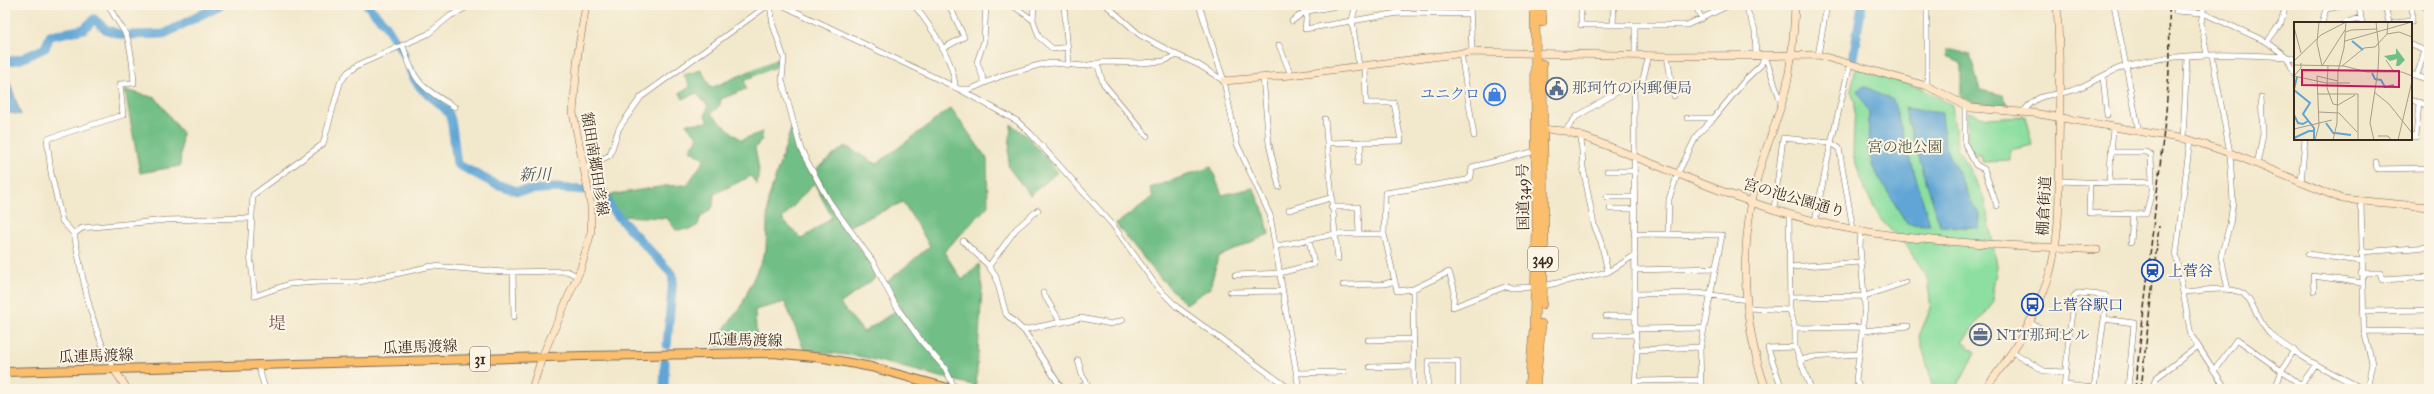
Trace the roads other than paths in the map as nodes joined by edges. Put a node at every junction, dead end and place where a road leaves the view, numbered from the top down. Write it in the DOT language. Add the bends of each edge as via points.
graph roads {
  1 [pos="109,5"];
  2 [pos="471,5"];
  3 [pos="586,5"];
  4 [pos="769,5"];
  5 [pos="782,5"];
  6 [pos="914,5"];
  7 [pos="956,5"];
  8 [pos="986,5"];
  9 [pos="1012,5"];
  10 [pos="1034,5"];
  11 [pos="1064,5"];
  12 [pos="1106,5"];
  13 [pos="1199,5"];
  14 [pos="1314,5"];
  15 [pos="1343,5"];
  16 [pos="1356,5"];
  17 [pos="1399,5"];
  18 [pos="1470,5"];
  19 [pos="1535,5"];
  20 [pos="1541,5"];
  21 [pos="1581,5"];
  22 [pos="1614,5"];
  23 [pos="1695,5"];
  24 [pos="1745,5"];
  25 [pos="1795,5"];
  26 [pos="1827,5"];
  27 [pos="1926,5"];
  28 [pos="2058,5"];
  29 [pos="2114,5"];
  30 [pos="2204,5"];
  31 [pos="2286,5"];
  32 [pos="2346,5"];
  33 [pos="2359,5"];
  34 [pos="2385,5"];
  35 [pos="2412,5"];
  36 [pos="1727,6"];
  37 [pos="949,7"];
  38 [pos="2327,7"];
  39 [pos="1307,11"];
  40 [pos="2176,12"];
  41 [pos="1398,13"];
  42 [pos="1470,14"];
  43 [pos="2203,14"];
  44 [pos="1033,20"];
  45 [pos="1352,20"];
  46 [pos="1702,20"];
  47 [pos="2361,20"];
  48 [pos="1292,21"];
  49 [pos="2322,22"];
  50 [pos="2350,22"];
  51 [pos="2389,22"];
  52 [pos="2403,22"];
  53 [pos="1613,25"];
  54 [pos="1635,25"];
  55 [pos="2267,42"];
  56 [pos="1279,45"];
  57 [pos="2412,45"];
  58 [pos="401,46"];
  59 [pos="1068,47"];
  60 [pos="942,49"];
  61 [pos="2427,51"];
  62 [pos="1472,52"];
  63 [pos="1539,52"];
  64 [pos="1461,53"];
  65 [pos="1635,54"];
  66 [pos="1177,55"];
  67 [pos="1649,55"];
  68 [pos="1791,55"];
  69 [pos="1818,55"];
  70 [pos="2209,55"];
  71 [pos="1667,56"];
  72 [pos="1765,56"];
  73 [pos="1756,57"];
  74 [pos="2187,57"];
  75 [pos="2287,57"];
  76 [pos="2294,60"];
  77 [pos="1097,63"];
  78 [pos="1850,64"];
  79 [pos="1069,65"];
  80 [pos="1362,65"];
  81 [pos="2127,66"];
  82 [pos="2294,73"];
  83 [pos="2412,74"];
  84 [pos="1291,75"];
  85 [pos="2417,75"];
  86 [pos="1263,77"];
  87 [pos="2103,77"];
  88 [pos="2429,80"];
  89 [pos="1224,81"];
  90 [pos="985,83"];
  91 [pos="1634,86"];
  92 [pos="1927,86"];
  93 [pos="956,88"];
  94 [pos="2060,93"];
  95 [pos="1674,96"];
  96 [pos="2261,97"];
  97 [pos="2412,100"];
  98 [pos="1781,102"];
  99 [pos="2419,102"];
  100 [pos="1965,104"];
  101 [pos="2429,106"];
  102 [pos="455,107"];
  103 [pos="2022,113"];
  104 [pos="2107,115"];
  105 [pos="1687,118"];
  106 [pos="1714,118"];
  107 [pos="1326,119"];
  108 [pos="2060,119"];
  109 [pos="2112,128"];
  110 [pos="1539,129"];
  111 [pos="1566,132"];
  112 [pos="2139,132"];
  113 [pos="1147,136"];
  114 [pos="1474,136"];
  115 [pos="1581,136"];
  116 [pos="2412,136"];
  117 [pos="2187,140"];
  118 [pos="2305,140"];
  119 [pos="1362,142"];
  120 [pos="1327,143"];
  121 [pos="1831,143"];
  122 [pos="1536,151"];
  123 [pos="2112,152"];
  124 [pos="2230,153"];
  125 [pos="1633,155"];
  126 [pos="2376,162"];
  127 [pos="1358,163"];
  128 [pos="2257,164"];
  129 [pos="2429,168"];
  130 [pos="584,169"];
  131 [pos="1634,170"];
  132 [pos="1607,171"];
  133 [pos="1678,173"];
  134 [pos="2059,181"];
  135 [pos="2152,182"];
  136 [pos="2090,183"];
  137 [pos="2109,183"];
  138 [pos="2301,183"];
  139 [pos="1279,187"];
  140 [pos="1607,197"];
  141 [pos="1634,197"];
  142 [pos="1330,198"];
  143 [pos="1752,202"];
  144 [pos="2361,202"];
  145 [pos="1998,206"];
  146 [pos="1331,207"];
  147 [pos="2429,207"];
  148 [pos="1610,209"];
  149 [pos="1634,209"];
  150 [pos="1774,209"];
  151 [pos="1038,210"];
  152 [pos="1289,210"];
  153 [pos="1789,214"];
  154 [pos="2134,214"];
  155 [pos="251,218"];
  156 [pos="1815,221"];
  157 [pos="1857,230"];
  158 [pos="1668,233"];
  159 [pos="74,234"];
  160 [pos="1334,234"];
  161 [pos="1358,234"];
  162 [pos="1384,234"];
  163 [pos="1634,234"];
  164 [pos="1309,240"];
  165 [pos="964,241"];
  166 [pos="2131,242"];
  167 [pos="1277,246"];
  168 [pos="2055,247"];
  169 [pos="2429,247"];
  170 [pos="2097,250"];
  171 [pos="2362,252"];
  172 [pos="2308,254"];
  173 [pos="1635,255"];
  174 [pos="1338,259"];
  175 [pos="2361,261"];
  176 [pos="1861,262"];
  177 [pos="989,266"];
  178 [pos="1790,267"];
  179 [pos="1716,268"];
  180 [pos="1635,270"];
  181 [pos="513,272"];
  182 [pos="1608,272"];
  183 [pos="1280,273"];
  184 [pos="2361,273"];
  185 [pos="1235,275"];
  186 [pos="577,276"];
  187 [pos="2429,277"];
  188 [pos="1394,280"];
  189 [pos="1906,282"];
  190 [pos="2363,282"];
  191 [pos="1343,285"];
  192 [pos="1539,286"];
  193 [pos="1413,289"];
  194 [pos="2228,290"];
  195 [pos="1284,291"];
  196 [pos="2314,291"];
  197 [pos="1230,292"];
  198 [pos="2184,292"];
  199 [pos="1043,293"];
  200 [pos="1636,294"];
  201 [pos="1711,295"];
  202 [pos="1865,296"];
  203 [pos="1790,297"];
  204 [pos="1747,300"];
  205 [pos="1747,308"];
  206 [pos="1790,310"];
  207 [pos="2365,310"];
  208 [pos="2429,310"];
  209 [pos="1606,316"];
  210 [pos="1635,316"];
  211 [pos="514,317"];
  212 [pos="2104,319"];
  213 [pos="1123,320"];
  214 [pos="1061,323"];
  215 [pos="2030,323"];
  216 [pos="1908,326"];
  217 [pos="1704,328"];
  218 [pos="1795,328"];
  219 [pos="1864,329"];
  220 [pos="1023,330"];
  221 [pos="2364,331"];
  222 [pos="1635,332"];
  223 [pos="2429,332"];
  224 [pos="1597,335"];
  225 [pos="2069,336"];
  226 [pos="1414,339"];
  227 [pos="1368,340"];
  228 [pos="1700,347"];
  229 [pos="1795,347"];
  230 [pos="2197,347"];
  231 [pos="1637,350"];
  232 [pos="2294,350"];
  233 [pos="2013,352"];
  234 [pos="1859,354"];
  235 [pos="542,357"];
  236 [pos="1078,360"];
  237 [pos="1801,360"];
  238 [pos="2316,364"];
  239 [pos="258,365"];
  240 [pos="1414,366"];
  241 [pos="1370,367"];
  242 [pos="114,369"];
  243 [pos="2282,370"];
  244 [pos="2214,371"];
  245 [pos="5,372"];
  246 [pos="1344,372"];
  247 [pos="2066,372"];
  248 [pos="1297,373"];
  249 [pos="1699,380"];
  250 [pos="1637,381"];
  251 [pos="2064,387"];
  252 [pos="2300,387"];
  253 [pos="2094,388"];
  254 [pos="127,389"];
  255 [pos="265,389"];
  256 [pos="532,389"];
  257 [pos="953,389"];
  258 [pos="1062,389"];
  259 [pos="1078,389"];
  260 [pos="1290,389"];
  261 [pos="1299,389"];
  262 [pos="1414,389"];
  263 [pos="1428,389"];
  264 [pos="1458,389"];
  265 [pos="1529,389"];
  266 [pos="1535,389"];
  267 [pos="1635,389"];
  268 [pos="1701,389"];
  269 [pos="1766,389"];
  270 [pos="1782,389"];
  271 [pos="1811,389"];
  272 [pos="1860,389"];
  273 [pos="1985,389"];
  274 [pos="2101,389"];
  275 [pos="2128,389"];
  276 [pos="2152,389"];
  277 [pos="2226,389"];
  278 [pos="2275,389"];
  279 [pos="2310,389"];
  280 [pos="2363,389"];
  281 [pos="2367,389"];
  1 -- 159 [label="street" via="130,48 134,83 120,84 123,115 47,139 51,173 62,221"];
  2 -- 58 [label="street" via="450,16 428,34"];
  3 -- 130 [label="street, 額田南郷田彦線" via="578,52 573,113"];
  4 -- 130 [label="street" via="641,97 619,128 610,155"];
  4 -- 257 [label="street" via="784,58 782,80 801,150 829,200 874,263 896,306 944,368"];
  5 -- 93 [label="street"];
  6 -- 60 [label="street" via="932,29"];
  7 -- 37 [label="street"];
  8 -- 90 [label="street" via="984,41 977,62"];
  9 -- 44 [label="street"];
  10 -- 44 [label="street"];
  11 -- 59 [label="street"];
  12 -- 66 [label="street" via="1140,35"];
  13 -- 89 [label="street"];
  14 -- 39 [label="street"];
  15 -- 39 [label="street"];
  16 -- 45 [label="street"];
  17 -- 41 [label="street"];
  18 -- 42 [label="street"];
  19 -- 63 [label="highway, 国道349号 / 349"];
  20 -- 63 [label="highway, 国道349号 / 349"];
  21 -- 53 [label="street" via="1581,25"];
  22 -- 53 [label="street"];
  23 -- 46 [label="street"];
  24 -- 73 [label="street" via="1755,30"];
  25 -- 68 [label="street"];
  26 -- 69 [label="street"];
  27 -- 92 [label="street"];
  28 -- 94 [label="street, 棚倉街道"];
  29 -- 81 [label="street"];
  30 -- 43 [label="street"];
  31 -- 55 [label="street" via="2281,23"];
  32 -- 38 [label="street"];
  33 -- 47 [label="street"];
  34 -- 51 [label="street"];
  35 -- 52 [label="street" via="2412,21"];
  36 -- 46 [label="street"];
  37 -- 60 [label="street" via="964,37"];
  38 -- 49 [label="street"];
  39 -- 45 [label="street" via="1305,29"];
  39 -- 48 [label="street"];
  40 -- 43 [label="street"];
  41 -- 42 [label="street"];
  41 -- 45 [label="street"];
  42 -- 62 [label="street"];
  43 -- 55 [label="street"];
  43 -- 70 [label="street" via="2201,23"];
  44 -- 59 [label="street" via="1039,37 1053,49"];
  45 -- 80 [label="street"];
  46 -- 54 [label="street" via="1687,25"];
  47 -- 50 [label="street"];
  53 -- 54 [label="street"];
  54 -- 65 [label="street"];
  55 -- 75 [label="street"];
  56 -- 84 [label="street"];
  57 -- 61 [label="street"];
  58 -- 102 [label="street" via="420,84 427,91"];
  58 -- 155 [label="street" via="348,72 340,83 323,144 253,195"];
  59 -- 79 [label="street"];
  60 -- 93 [label="street"];
  61 -- 85 [label="street"];
  62 -- 63 [label="street"];
  62 -- 64 [label="street"];
  63 -- 65 [label="street"];
  63 -- 110 [label="highway, 国道349号 / 349"];
  64 -- 80 [label="street"];
  64 -- 114 [label="street"];
  65 -- 67 [label="street"];
  66 -- 77 [label="street" via="1164,61"];
  66 -- 89 [label="street"];
  67 -- 71 [label="street"];
  67 -- 91 [label="street" via="1643,78"];
  68 -- 69 [label="street"];
  68 -- 72 [label="street"];
  68 -- 98 [label="street" via="1787,84"];
  69 -- 78 [label="street"];
  70 -- 74 [label="street"];
  70 -- 75 [label="street"];
  70 -- 124 [label="street"];
  71 -- 73 [label="street"];
  71 -- 95 [label="street"];
  72 -- 73 [label="street"];
  72 -- 98 [label="street"];
  72 -- 106 [label="street" via="1761,65"];
  74 -- 81 [label="street"];
  74 -- 117 [label="street"];
  75 -- 76 [label="street"];
  75 -- 82 [label="street"];
  77 -- 79 [label="street" via="1084,66"];
  77 -- 113 [label="street" via="1103,83"];
  78 -- 92 [label="street"];
  78 -- 121 [label="street"];
  79 -- 90 [label="street" via="1039,65"];
  80 -- 84 [label="street"];
  80 -- 119 [label="street" via="1366,103 1394,103 1401,141"];
  81 -- 87 [label="street"];
  81 -- 112 [label="street"];
  83 -- 85 [label="street"];
  84 -- 86 [label="street"];
  85 -- 88 [label="street"];
  86 -- 89 [label="street"];
  86 -- 139 [label="street" via="1269,144"];
  87 -- 94 [label="street"];
  87 -- 104 [label="street"];
  89 -- 167 [label="street" via="1237,144 1270,215"];
  90 -- 93 [label="street" via="971,89"];
  91 -- 111 [label="street" via="1610,96 1576,117"];
  91 -- 125 [label="street"];
  92 -- 100 [label="street"];
  93 -- 260 [label="street" via="1017,121 1112,224 1163,293"];
  94 -- 103 [label="street" via="2041,95"];
  94 -- 108 [label="street, 棚倉街道"];
  96 -- 128 [label="street" via="2263,134"];
  97 -- 99 [label="street"];
  98 -- 143 [label="street"];
  99 -- 101 [label="street"];
  99 -- 116 [label="street" via="2416,136"];
  100 -- 103 [label="street" via="1984,110"];
  100 -- 145 [label="street" via="1965,144 1976,165 1984,169"];
  103 -- 108 [label="street"];
  105 -- 106 [label="street"];
  106 -- 133 [label="street" via="1697,135"];
  107 -- 120 [label="street"];
  108 -- 109 [label="street"];
  108 -- 134 [label="street, 棚倉街道"];
  109 -- 112 [label="street"];
  109 -- 123 [label="street"];
  110 -- 111 [label="street, 宮の池公園通り"];
  110 -- 122 [label="highway, 国道349号 / 349"];
  110 -- 192 [label="highway, 国道349号 / 349"];
  111 -- 115 [label="street, 宮の池公園通り"];
  112 -- 117 [label="street"];
  115 -- 125 [label="street, 宮の池公園通り"];
  115 -- 182 [label="street" via="1583,167 1594,225"];
  117 -- 124 [label="street"];
  117 -- 198 [label="street" via="2176,256"];
  118 -- 138 [label="street"];
  119 -- 120 [label="street"];
  119 -- 127 [label="street"];
  120 -- 142 [label="street"];
  121 -- 150 [label="street" via="1783,138"];
  121 -- 156 [label="street"];
  121 -- 157 [label="street" via="1839,148"];
  122 -- 162 [label="street" via="1472,167 1471,176 1467,180 1385,193"];
  122 -- 192 [label="highway, 国道349号 / 349"];
  123 -- 135 [label="street" via="2147,152 2151,155"];
  123 -- 137 [label="street"];
  124 -- 128 [label="street"];
  124 -- 194 [label="street" via="2233,202 2221,256"];
  125 -- 131 [label="street"];
  125 -- 133 [label="street, 宮の池公園通り"];
  126 -- 129 [label="street" via="2377,169"];
  128 -- 138 [label="street"];
  130 -- 186 [label="street, 額田南郷田彦線" via="591,205 591,232 588,249"];
  131 -- 132 [label="street"];
  131 -- 141 [label="street"];
  133 -- 143 [label="street, 宮の池公園通り"];
  133 -- 158 [label="street" via="1668,199"];
  134 -- 136 [label="street"];
  134 -- 168 [label="street, 棚倉街道"];
  135 -- 137 [label="street"];
  135 -- 154 [label="street" via="2146,214"];
  136 -- 137 [label="street"];
  136 -- 154 [label="street" via="2089,213"];
  138 -- 144 [label="street" via="2342,199"];
  140 -- 141 [label="street"];
  141 -- 149 [label="street"];
  142 -- 146 [label="street"];
  142 -- 152 [label="street"];
  143 -- 150 [label="street, 宮の池公園通り"];
  143 -- 204 [label="street" via="1746,243"];
  144 -- 147 [label="street"];
  144 -- 171 [label="street"];
  146 -- 160 [label="street"];
  146 -- 161 [label="street" via="1358,207"];
  148 -- 149 [label="street"];
  149 -- 163 [label="street"];
  150 -- 153 [label="street, 宮の池公園通り"];
  151 -- 177 [label="street" via="1016,229"];
  153 -- 156 [label="street, 宮の池公園通り"];
  153 -- 178 [label="street"];
  154 -- 166 [label="street"];
  155 -- 159 [label="street" via="167,220 82,228"];
  155 -- 181 [label="street" via="250,254 255,296 289,284 360,282 432,266"];
  156 -- 157 [label="street, 宮の池公園通り"];
  157 -- 168 [label="street, 宮の池公園通り" via="1904,237"];
  157 -- 176 [label="street"];
  158 -- 163 [label="street"];
  158 -- 179 [label="street" via="1722,235"];
  159 -- 242 [label="street" via="102,348"];
  160 -- 161 [label="street"];
  160 -- 164 [label="street"];
  160 -- 174 [label="street"];
  161 -- 162 [label="street"];
  162 -- 188 [label="street"];
  163 -- 173 [label="street"];
  164 -- 167 [label="street"];
  164 -- 183 [label="street" via="1314,264"];
  165 -- 177 [label="street"];
  167 -- 183 [label="street"];
  168 -- 170 [label="street, 宮の池公園通り"];
  168 -- 215 [label="street, 棚倉街道" via="2047,280"];
  169 -- 171 [label="street"];
  171 -- 175 [label="street"];
  172 -- 175 [label="street"];
  173 -- 180 [label="street"];
  173 -- 182 [label="street"];
  175 -- 184 [label="street"];
  176 -- 178 [label="street"];
  176 -- 202 [label="street"];
  177 -- 220 [label="street" via="996,278 1006,314"];
  178 -- 203 [label="street"];
  179 -- 180 [label="street"];
  179 -- 201 [label="street"];
  180 -- 200 [label="street"];
  181 -- 186 [label="street" via="567,271"];
  181 -- 211 [label="street"];
  182 -- 192 [label="street"];
  183 -- 185 [label="street"];
  183 -- 195 [label="street"];
  184 -- 187 [label="street" via="2380,273 2382,280"];
  184 -- 190 [label="street"];
  186 -- 235 [label="street, 額田南郷田彦線"];
  188 -- 191 [label="street" via="1384,284"];
  188 -- 193 [label="street" via="1397,291"];
  189 -- 202 [label="street"];
  190 -- 196 [label="street" via="2313,276"];
  190 -- 207 [label="street"];
  192 -- 193 [label="street" via="1507,286 1453,307 1454,288 1449,272"];
  192 -- 265 [label="highway, 国道349号 / 349"];
  192 -- 266 [label="highway, 国道349号 / 349"];
  193 -- 226 [label="street"];
  194 -- 198 [label="street"];
  194 -- 232 [label="street" via="2246,295 2261,325"];
  195 -- 197 [label="street"];
  195 -- 248 [label="street"];
  198 -- 230 [label="street" via="2190,335"];
  199 -- 214 [label="street"];
  200 -- 201 [label="street"];
  200 -- 210 [label="street"];
  201 -- 204 [label="street"];
  201 -- 217 [label="street"];
  202 -- 203 [label="street"];
  202 -- 219 [label="street"];
  203 -- 206 [label="street"];
  204 -- 205 [label="street"];
  205 -- 206 [label="street"];
  205 -- 269 [label="street"];
  206 -- 218 [label="street"];
  207 -- 208 [label="street"];
  207 -- 221 [label="street"];
  209 -- 210 [label="street"];
  210 -- 222 [label="street"];
  212 -- 225 [label="street" via="2107,298 2105,295 2078,293 2074,296"];
  212 -- 253 [label="street"];
  212 -- 275 [label="street" via="2134,323"];
  213 -- 214 [label="street" via="1111,324 1081,318"];
  214 -- 220 [label="street"];
  215 -- 225 [label="street" via="2050,333"];
  215 -- 233 [label="street, 棚倉街道"];
  216 -- 219 [label="street"];
  217 -- 222 [label="street"];
  217 -- 228 [label="street"];
  218 -- 219 [label="street"];
  218 -- 229 [label="street"];
  219 -- 234 [label="street"];
  220 -- 258 [label="street"];
  221 -- 223 [label="street"];
  221 -- 281 [label="street" via="2372,362"];
  222 -- 224 [label="street"];
  222 -- 231 [label="street"];
  225 -- 247 [label="street"];
  226 -- 227 [label="street"];
  226 -- 240 [label="street"];
  228 -- 231 [label="street"];
  228 -- 249 [label="street"];
  229 -- 237 [label="street"];
  229 -- 270 [label="street" via="1768,348"];
  230 -- 244 [label="street"];
  230 -- 276 [label="street" via="2156,378"];
  231 -- 250 [label="street"];
  232 -- 238 [label="street"];
  232 -- 243 [label="street"];
  233 -- 247 [label="street" via="2044,371"];
  233 -- 273 [label="street, 棚倉街道"];
  234 -- 237 [label="street"];
  234 -- 272 [label="street" via="1856,380"];
  235 -- 239 [label="main road, 瓜連馬渡線 / 31"];
  235 -- 256 [label="street, 額田南郷田彦線"];
  235 -- 257 [label="main road, 瓜連馬渡線 / 31" via="699,353 800,355 871,367"];
  236 -- 259 [label="street" via="1087,383"];
  237 -- 271 [label="street"];
  238 -- 252 [label="street"];
  238 -- 280 [label="street"];
  239 -- 242 [label="main road, 瓜連馬渡線 / 31"];
  239 -- 255 [label="street"];
  240 -- 241 [label="street"];
  240 -- 262 [label="street"];
  242 -- 245 [label="main road, 瓜連馬渡線 / 31"];
  242 -- 254 [label="street"];
  243 -- 244 [label="street" via="2237,339"];
  243 -- 252 [label="street"];
  243 -- 278 [label="street"];
  244 -- 277 [label="street"];
  246 -- 248 [label="street"];
  247 -- 251 [label="street"];
  248 -- 261 [label="street"];
  249 -- 250 [label="street"];
  249 -- 268 [label="street"];
  250 -- 267 [label="street"];
  251 -- 253 [label="street"];
  252 -- 279 [label="street"];
  253 -- 274 [label="street"];
  263 -- 264 [label="street" via="1428,361 1458,361"];
}
